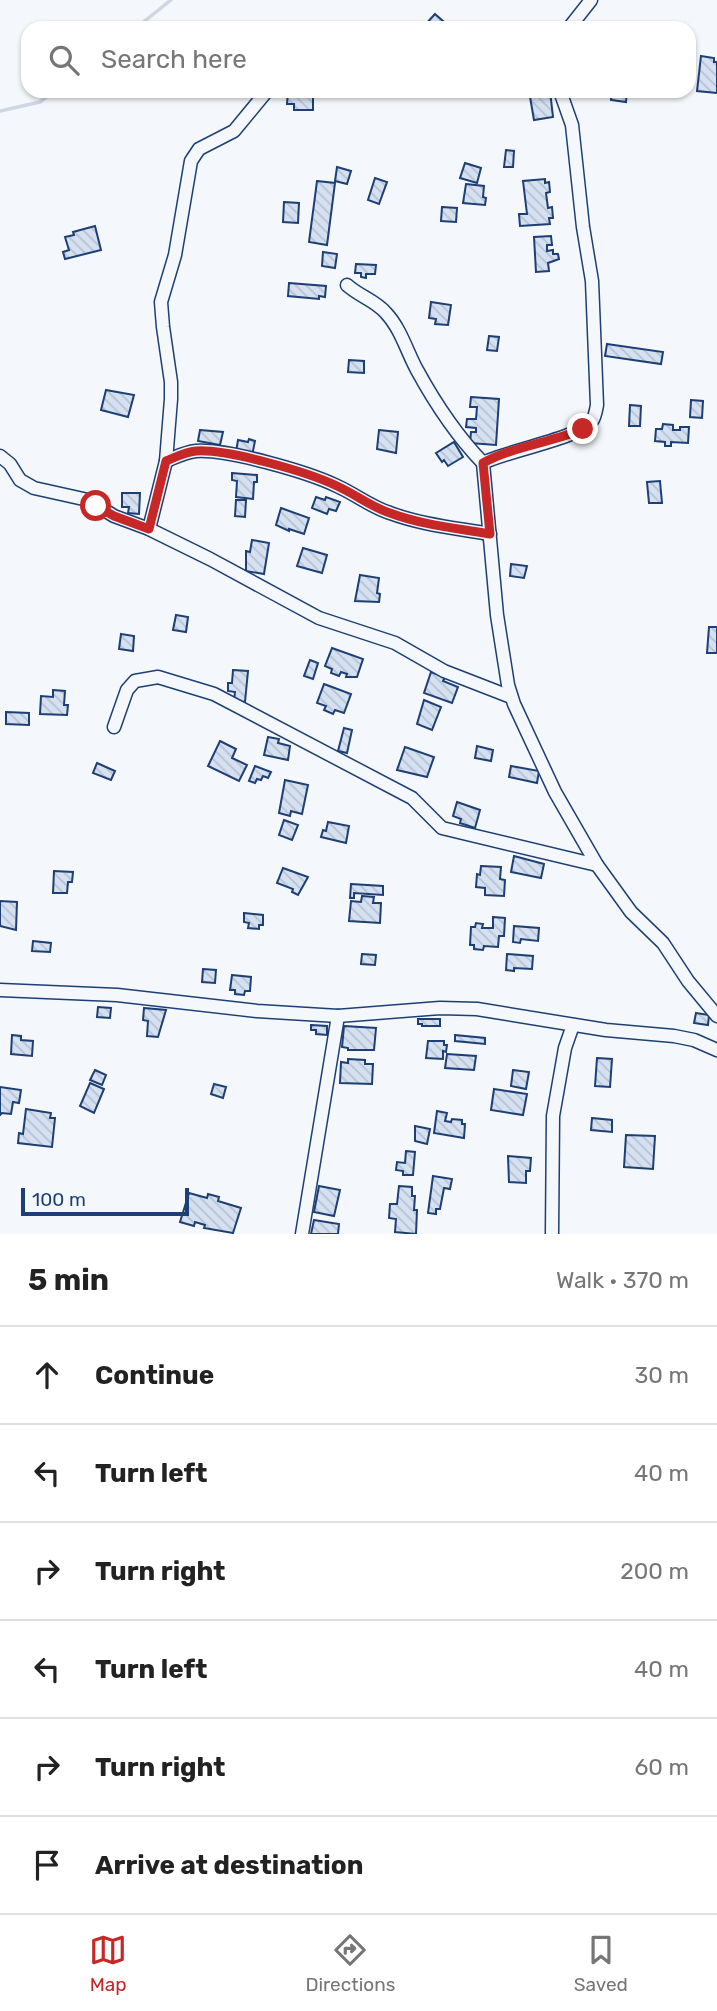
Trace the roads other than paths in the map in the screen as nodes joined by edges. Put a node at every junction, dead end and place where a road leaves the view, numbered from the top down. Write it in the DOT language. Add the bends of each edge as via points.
graph roads {
  1 [pos="591,0"];
  2 [pos="574,21"];
  3 [pos="261,98"];
  4 [pos="562,98"];
  5 [pos="347,285"];
  6 [pos="0,456"];
  7 [pos="166,461"];
  8 [pos="483,463"];
  9 [pos="149,529"];
  10 [pos="490,534"];
  11 [pos="511,697"];
  12 [pos="114,727"];
  13 [pos="597,865"];
  14 [pos="0,990"];
  15 [pos="338,1016"];
  16 [pos="717,1016"];
  17 [pos="573,1025"];
  18 [pos="717,1050"];
  19 [pos="302,1234"];
  20 [pos="552,1234"];
  1 -- 2 [label="street"];
  3 -- 7 [label="street" via="234,131 199,149 191,160 175,255 161,302 171,382"];
  4 -- 8 [label="street" via="572,125 592,281 597,405 592,422 583,429"];
  5 -- 8 [label="street" via="386,313 441,409"];
  6 -- 9 [label="street" via="20,480 34,488 80,497"];
  7 -- 9 [label="street"];
  7 -- 10 [label="street" via="197,451 254,460 313,476 387,513"];
  8 -- 10 [label="street"];
  9 -- 11 [label="street" via="319,618 395,643 444,671"];
  10 -- 11 [label="street"];
  11 -- 13 [label="street" via="555,792"];
  12 -- 13 [label="street" via="127,690 135,681 149,677 174,681 214,694 369,774 412,798 442,828"];
  13 -- 16 [label="street"];
  14 -- 15 [label="street" via="117,995"];
  15 -- 17 [label="street" via="477,1009"];
  15 -- 19 [label="street"];
  17 -- 18 [label="street" via="674,1036"];
  17 -- 20 [label="street" via="553,1116"];
}
